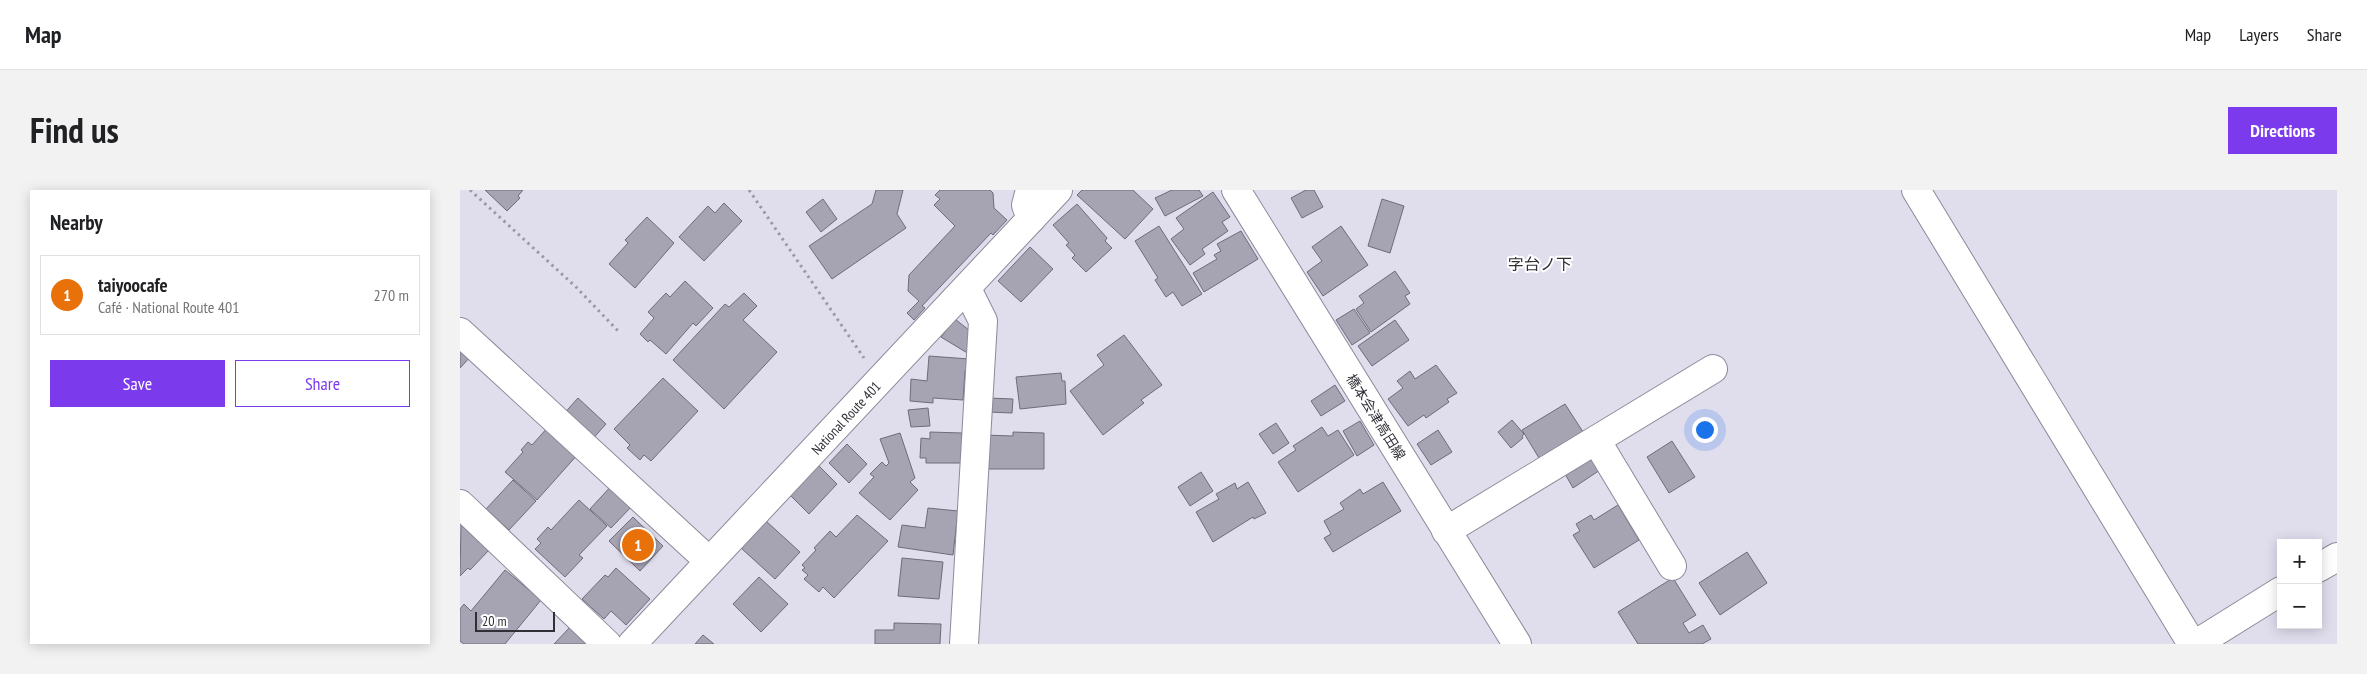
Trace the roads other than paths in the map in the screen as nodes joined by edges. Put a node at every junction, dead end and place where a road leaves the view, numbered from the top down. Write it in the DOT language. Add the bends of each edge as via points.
graph roads {
  1 [pos="1030,190"];
  2 [pos="1058,190"];
  3 [pos="1236,190"];
  4 [pos="1916,190"];
  5 [pos="1031,219"];
  6 [pos="966,289"];
  7 [pos="460,332"];
  8 [pos="1713,369"];
  9 [pos="1596,440"];
  10 [pos="460,504"];
  11 [pos="1446,531"];
  12 [pos="2337,557"];
  13 [pos="710,562"];
  14 [pos="1672,566"];
  15 [pos="2322,566"];
  16 [pos="2277,593"];
  17 [pos="607,644"];
  18 [pos="632,644"];
  19 [pos="964,644"];
  20 [pos="1516,644"];
  21 [pos="2192,644"];
  22 [pos="2196,644"];
  1 -- 5 [label="main road" via="1026,205"];
  2 -- 5 [label="main road, National Route 401"];
  3 -- 11 [label="main road, 橋本会津高田線"];
  4 -- 21 [label="main road"];
  5 -- 6 [label="main road, National Route 401"];
  6 -- 13 [label="main road, National Route 401"];
  6 -- 19 [label="main road" via="983,321"];
  7 -- 13 [label="main road"];
  8 -- 9 [label="main road"];
  9 -- 11 [label="main road"];
  9 -- 14 [label="main road"];
  10 -- 17 [label="main road"];
  11 -- 20 [label="main road, 橋本会津高田線"];
  12 -- 15 [label="main road"];
  13 -- 18 [label="main road, National Route 401"];
  16 -- 22 [label="main road"];
}
